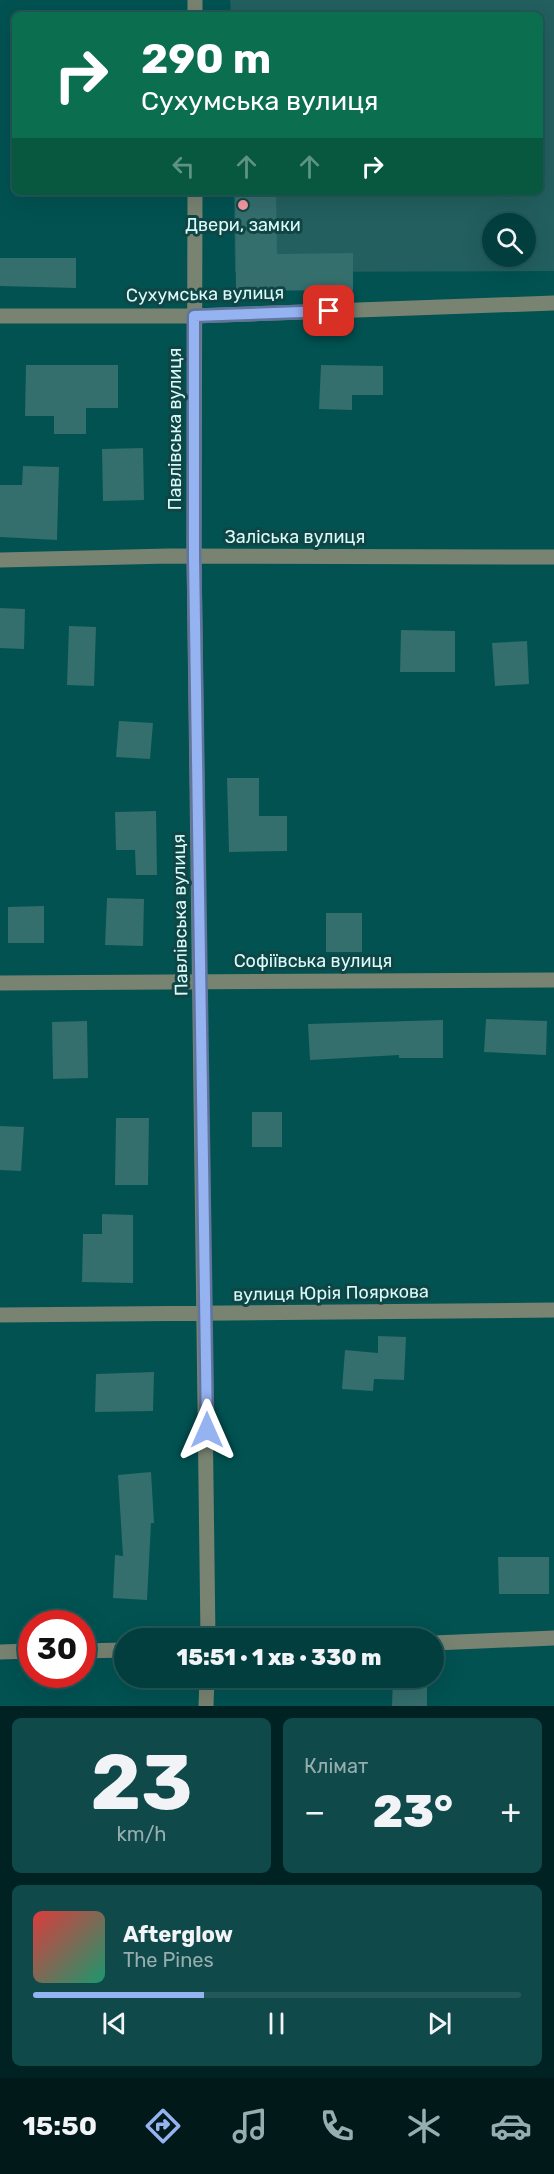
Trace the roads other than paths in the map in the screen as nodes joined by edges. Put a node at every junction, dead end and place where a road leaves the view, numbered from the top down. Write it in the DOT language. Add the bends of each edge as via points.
graph roads {
  1 [pos="195,195"];
  2 [pos="554,303"];
  3 [pos="0,316"];
  4 [pos="194,316"];
  5 [pos="194,556"];
  6 [pos="554,557"];
  7 [pos="0,560"];
  8 [pos="200,980"];
  9 [pos="554,980"];
  10 [pos="0,983"];
  11 [pos="554,1310"];
  12 [pos="206,1314"];
  13 [pos="0,1315"];
  14 [pos="208,1628"];
  15 [pos="554,1638"];
  16 [pos="444,1643"];
  17 [pos="114,1650"];
  18 [pos="18,1651"];
  19 [pos="96,1651"];
  20 [pos="0,1652"];
  21 [pos="207,1688"];
  22 [pos="206,1706"];
  1 -- 4 [label="street, Павлівська вулиця"];
  2 -- 4 [label="street, Сухумська вулиця"];
  3 -- 4 [label="street, Сухумська вулиця"];
  4 -- 5 [label="street, Павлівська вулиця"];
  5 -- 6 [label="street, Заліська вулиця"];
  5 -- 7 [label="street, Заліська вулиця"];
  5 -- 8 [label="street, Павлівська вулиця"];
  8 -- 9 [label="street, Софіївська вулиця"];
  8 -- 10 [label="street, Софіївська вулиця"];
  8 -- 12 [label="street, Павлівська вулиця"];
  11 -- 12 [label="street, вулиця Юрія Пояркова"];
  12 -- 13 [label="street, вулиця Юрія Пояркова"];
  12 -- 14 [label="street, Павлівська вулиця"];
  15 -- 16 [label="street"];
  17 -- 19 [label="street"];
  18 -- 20 [label="street"];
  21 -- 22 [label="street"];
}
